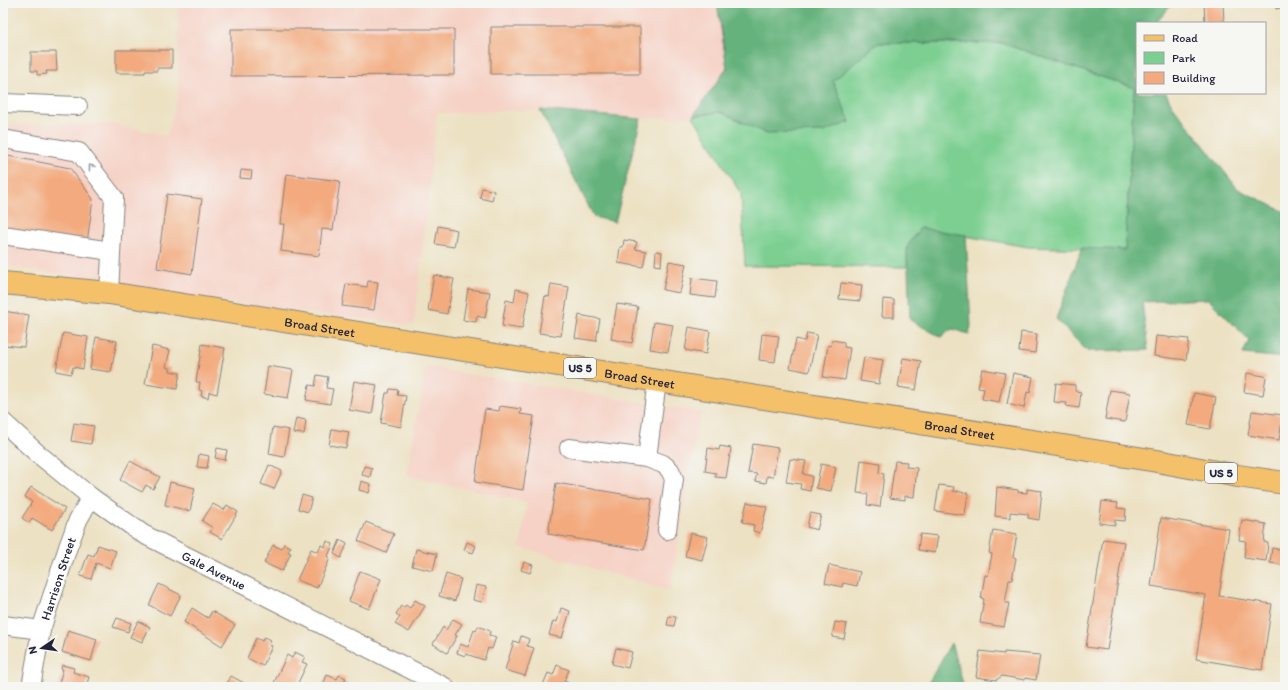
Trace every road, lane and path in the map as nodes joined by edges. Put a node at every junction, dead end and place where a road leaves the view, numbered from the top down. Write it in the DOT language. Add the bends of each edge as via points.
graph roads {
  1 [pos="3,103"];
  2 [pos="78,106"];
  3 [pos="3,138"];
  4 [pos="3,235"];
  5 [pos="111,251"];
  6 [pos="3,283"];
  7 [pos="109,293"];
  8 [pos="657,381"];
  9 [pos="3,422"];
  10 [pos="569,448"];
  11 [pos="647,458"];
  12 [pos="1285,483"];
  13 [pos="91,497"];
  14 [pos="667,530"];
  15 [pos="3,624"];
  16 [pos="41,630"];
  17 [pos="31,687"];
  18 [pos="445,687"];
  1 -- 2 [label="street"];
  5 -- 3 [label="street, one-way" via="114,198 79,152"];
  4 -- 5 [label="street"];
  5 -- 7 [label="street"];
  6 -- 7 [label="main road, Broad Street / US 5"];
  7 -- 8 [label="main road, Broad Street / US 5"];
  8 -- 11 [label="street"];
  8 -- 12 [label="main road, Broad Street / US 5" via="1157,460"];
  9 -- 13 [label="street, Gale Avenue"];
  10 -- 11 [label="street"];
  11 -- 14 [label="street" via="663,464 670,470 674,479"];
  13 -- 16 [label="street, Harrison Street" via="78,520"];
  13 -- 18 [label="street, Gale Avenue" via="143,534"];
  15 -- 16 [label="street"];
  16 -- 17 [label="street, Harrison Street"];
}
